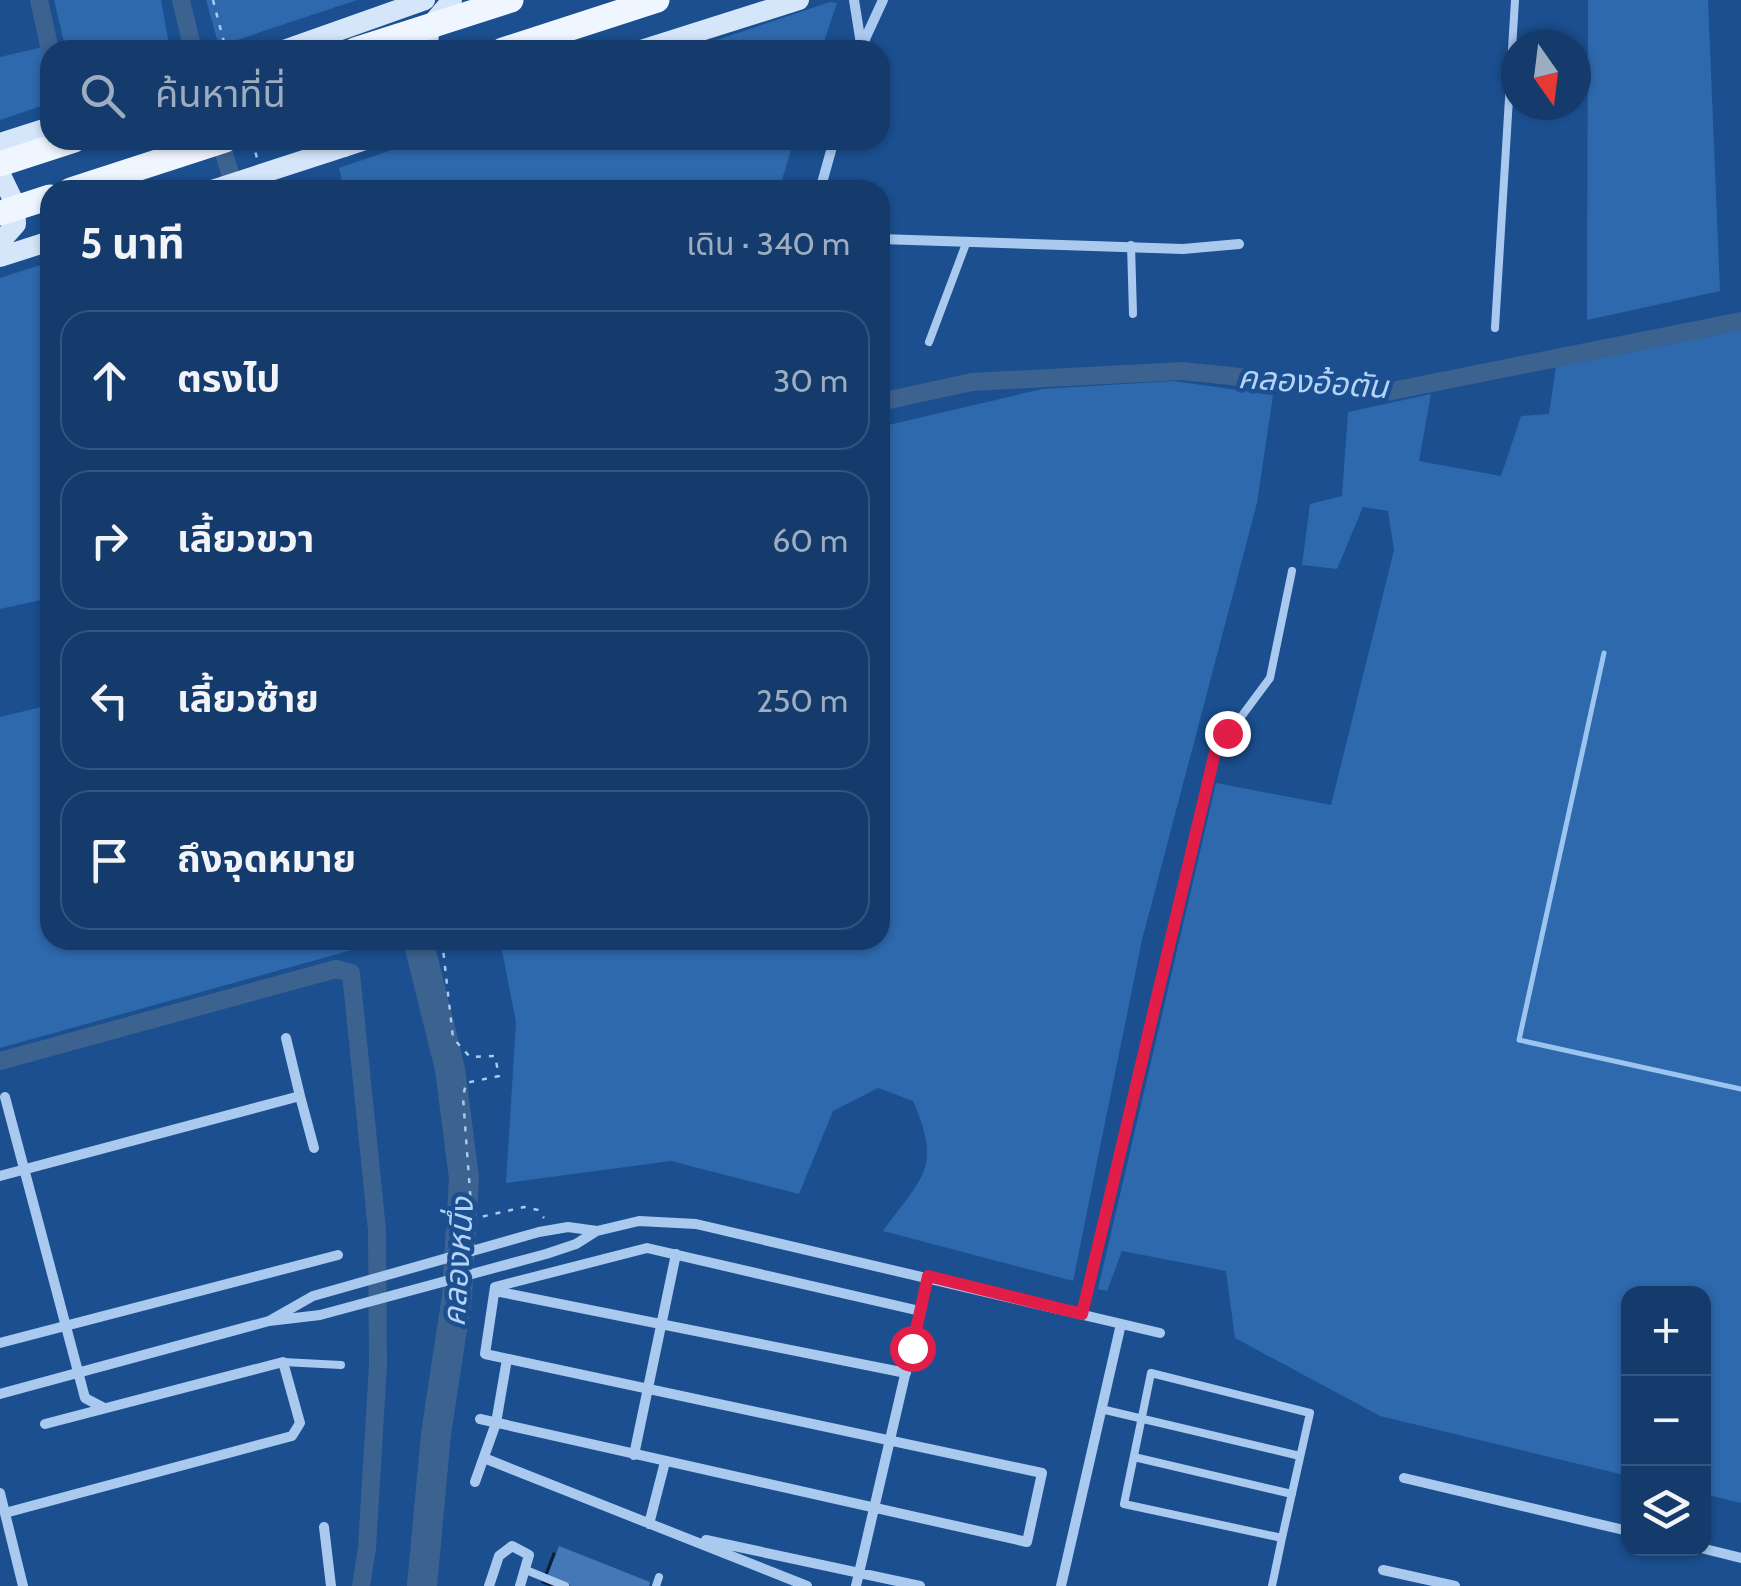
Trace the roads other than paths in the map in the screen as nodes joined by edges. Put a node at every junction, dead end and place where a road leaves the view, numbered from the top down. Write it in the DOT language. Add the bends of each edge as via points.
graph roads {
  1 [pos="425,0"];
  2 [pos="452,0"];
  3 [pos="511,0"];
  4 [pos="657,0"];
  5 [pos="799,0"];
  6 [pos="854,0"];
  7 [pos="884,0"];
  8 [pos="1515,0"];
  9 [pos="315,40"];
  10 [pos="386,40"];
  11 [pos="428,40"];
  12 [pos="534,40"];
  13 [pos="673,40"];
  14 [pos="860,40"];
  15 [pos="865,40"];
  16 [pos="40,130"];
  17 [pos="0,143"];
  18 [pos="43,150"];
  19 [pos="194,150"];
  20 [pos="335,150"];
  21 [pos="831,150"];
  22 [pos="0,164"];
  23 [pos="0,173"];
  24 [pos="101,180"];
  25 [pos="243,180"];
  26 [pos="823,180"];
  27 [pos="40,200"];
  28 [pos="0,213"];
  29 [pos="890,239"];
  30 [pos="967,241"];
  31 [pos="0,242"];
  32 [pos="1132,244"];
  33 [pos="1240,244"];
  34 [pos="40,245"];
  35 [pos="0,257"];
  36 [pos="1132,314"];
  37 [pos="1495,328"];
  38 [pos="929,342"];
  39 [pos="1292,571"];
  40 [pos="286,1038"];
  41 [pos="300,1096"];
  42 [pos="5,1097"];
  43 [pos="314,1148"];
  44 [pos="27,1168"];
  45 [pos="0,1176"];
  46 [pos="597,1231"];
  47 [pos="338,1254"];
  48 [pos="676,1254"];
  49 [pos="928,1276"];
  50 [pos="495,1291"];
  51 [pos="920,1311"];
  52 [pos="1082,1314"];
  53 [pos="268,1320"];
  54 [pos="660,1323"];
  55 [pos="1121,1324"];
  56 [pos="66,1325"];
  57 [pos="1160,1334"];
  58 [pos="0,1342"];
  59 [pos="506,1359"];
  60 [pos="283,1362"];
  61 [pos="341,1364"];
  62 [pos="78,1373"];
  63 [pos="906,1374"];
  64 [pos="646,1389"];
  65 [pos="0,1394"];
  66 [pos="105,1408"];
  67 [pos="1101,1409"];
  68 [pos="1143,1418"];
  69 [pos="480,1419"];
  70 [pos="496,1423"];
  71 [pos="45,1424"];
  72 [pos="890,1441"];
  73 [pos="634,1455"];
  74 [pos="1300,1456"];
  75 [pos="1134,1457"];
  76 [pos="484,1458"];
  77 [pos="665,1462"];
  78 [pos="1404,1478"];
  79 [pos="475,1482"];
  80 [pos="0,1493"];
  81 [pos="1292,1494"];
  82 [pos="874,1511"];
  83 [pos="5,1513"];
  84 [pos="649,1524"];
  85 [pos="324,1527"];
  86 [pos="1621,1529"];
  87 [pos="676,1534"];
  88 [pos="1282,1538"];
  89 [pos="1711,1550"];
  90 [pos="1741,1558"];
  91 [pos="526,1570"];
  92 [pos="1383,1570"];
  93 [pos="860,1572"];
  94 [pos="24,1586"];
  95 [pos="331,1586"];
  96 [pos="489,1586"];
  97 [pos="520,1586"];
  98 [pos="564,1586"];
  99 [pos="807,1586"];
  100 [pos="856,1586"];
  101 [pos="920,1586"];
  102 [pos="1062,1586"];
  103 [pos="1272,1586"];
  104 [pos="1455,1586"];
  1 -- 9 [label="main road"];
  2 -- 11 [label="main road" via="430,26"];
  3 -- 10 [label="main road, bridge"];
  4 -- 12 [label="main road"];
  5 -- 13 [label="main road"];
  6 -- 14 [label="street"];
  7 -- 15 [label="street"];
  8 -- 37 [label="lane"];
  16 -- 17 [label="main road"];
  18 -- 22 [label="main road"];
  19 -- 24 [label="main road"];
  20 -- 25 [label="main road, bridge"];
  21 -- 26 [label="street"];
  23 -- 31 [label="main road" via="15,204 16,224"];
  27 -- 28 [label="main road, bridge"];
  29 -- 30 [label="street"];
  30 -- 32 [label="street"];
  30 -- 38 [label="lane"];
  32 -- 33 [label="street"];
  32 -- 36 [label="lane"];
  34 -- 35 [label="main road"];
  39 -- 52 [label="lane" via="1270,678 1215,752"];
  40 -- 41 [label="street"];
  41 -- 43 [label="street"];
  41 -- 44 [label="street"];
  42 -- 44 [label="street"];
  44 -- 45 [label="street"];
  44 -- 56 [label="street"];
  46 -- 49 [label="street" via="639,1222 696,1224"];
  46 -- 53 [label="street" via="546,1254 320,1315"];
  46 -- 53 [label="street" via="540,1232 313,1296"];
  47 -- 56 [label="street"];
  48 -- 50 [label="street" via="647,1248"];
  48 -- 51 [label="street"];
  48 -- 54 [label="street"];
  49 -- 51 [label="street"];
  49 -- 52 [label="street"];
  50 -- 54 [label="street"];
  50 -- 59 [label="street" via="485,1354"];
  51 -- 63 [label="street"];
  52 -- 55 [label="street"];
  53 -- 62 [label="street"];
  54 -- 63 [label="street"];
  54 -- 64 [label="street"];
  55 -- 57 [label="street"];
  55 -- 67 [label="street"];
  56 -- 58 [label="street"];
  56 -- 62 [label="street"];
  59 -- 64 [label="street"];
  59 -- 70 [label="street"];
  60 -- 61 [label="lane"];
  60 -- 66 [label="street"];
  60 -- 83 [label="street" via="300,1423 292,1436"];
  62 -- 65 [label="street"];
  62 -- 66 [label="street" via="85,1398"];
  63 -- 72 [label="street"];
  64 -- 72 [label="street"];
  64 -- 73 [label="street"];
  66 -- 71 [label="street"];
  67 -- 68 [label="lane"];
  67 -- 102 [label="street"];
  68 -- 74 [label="lane"];
  68 -- 74 [label="lane" via="1151,1373 1310,1413"];
  68 -- 75 [label="lane"];
  69 -- 70 [label="street"];
  70 -- 73 [label="street"];
  70 -- 76 [label="street"];
  72 -- 82 [label="street"];
  72 -- 82 [label="street" via="1042,1473 1027,1542"];
  73 -- 77 [label="street"];
  74 -- 81 [label="lane"];
  75 -- 81 [label="lane"];
  75 -- 88 [label="lane" via="1124,1504"];
  76 -- 79 [label="street"];
  76 -- 84 [label="street"];
  77 -- 82 [label="street"];
  77 -- 84 [label="street"];
  78 -- 86 [label="street"];
  80 -- 83 [label="street"];
  81 -- 88 [label="lane"];
  82 -- 93 [label="street"];
  83 -- 94 [label="street"];
  84 -- 87 [label="street"];
  85 -- 95 [label="street"];
  87 -- 93 [label="street"];
  87 -- 99 [label="street"];
  88 -- 103 [label="lane"];
  89 -- 90 [label="street"];
  91 -- 96 [label="street" via="528,1555 512,1546 499,1556"];
  91 -- 97 [label="street"];
  91 -- 98 [label="lane"];
  92 -- 104 [label="street"];
  93 -- 100 [label="street"];
  93 -- 101 [label="street"];
}
